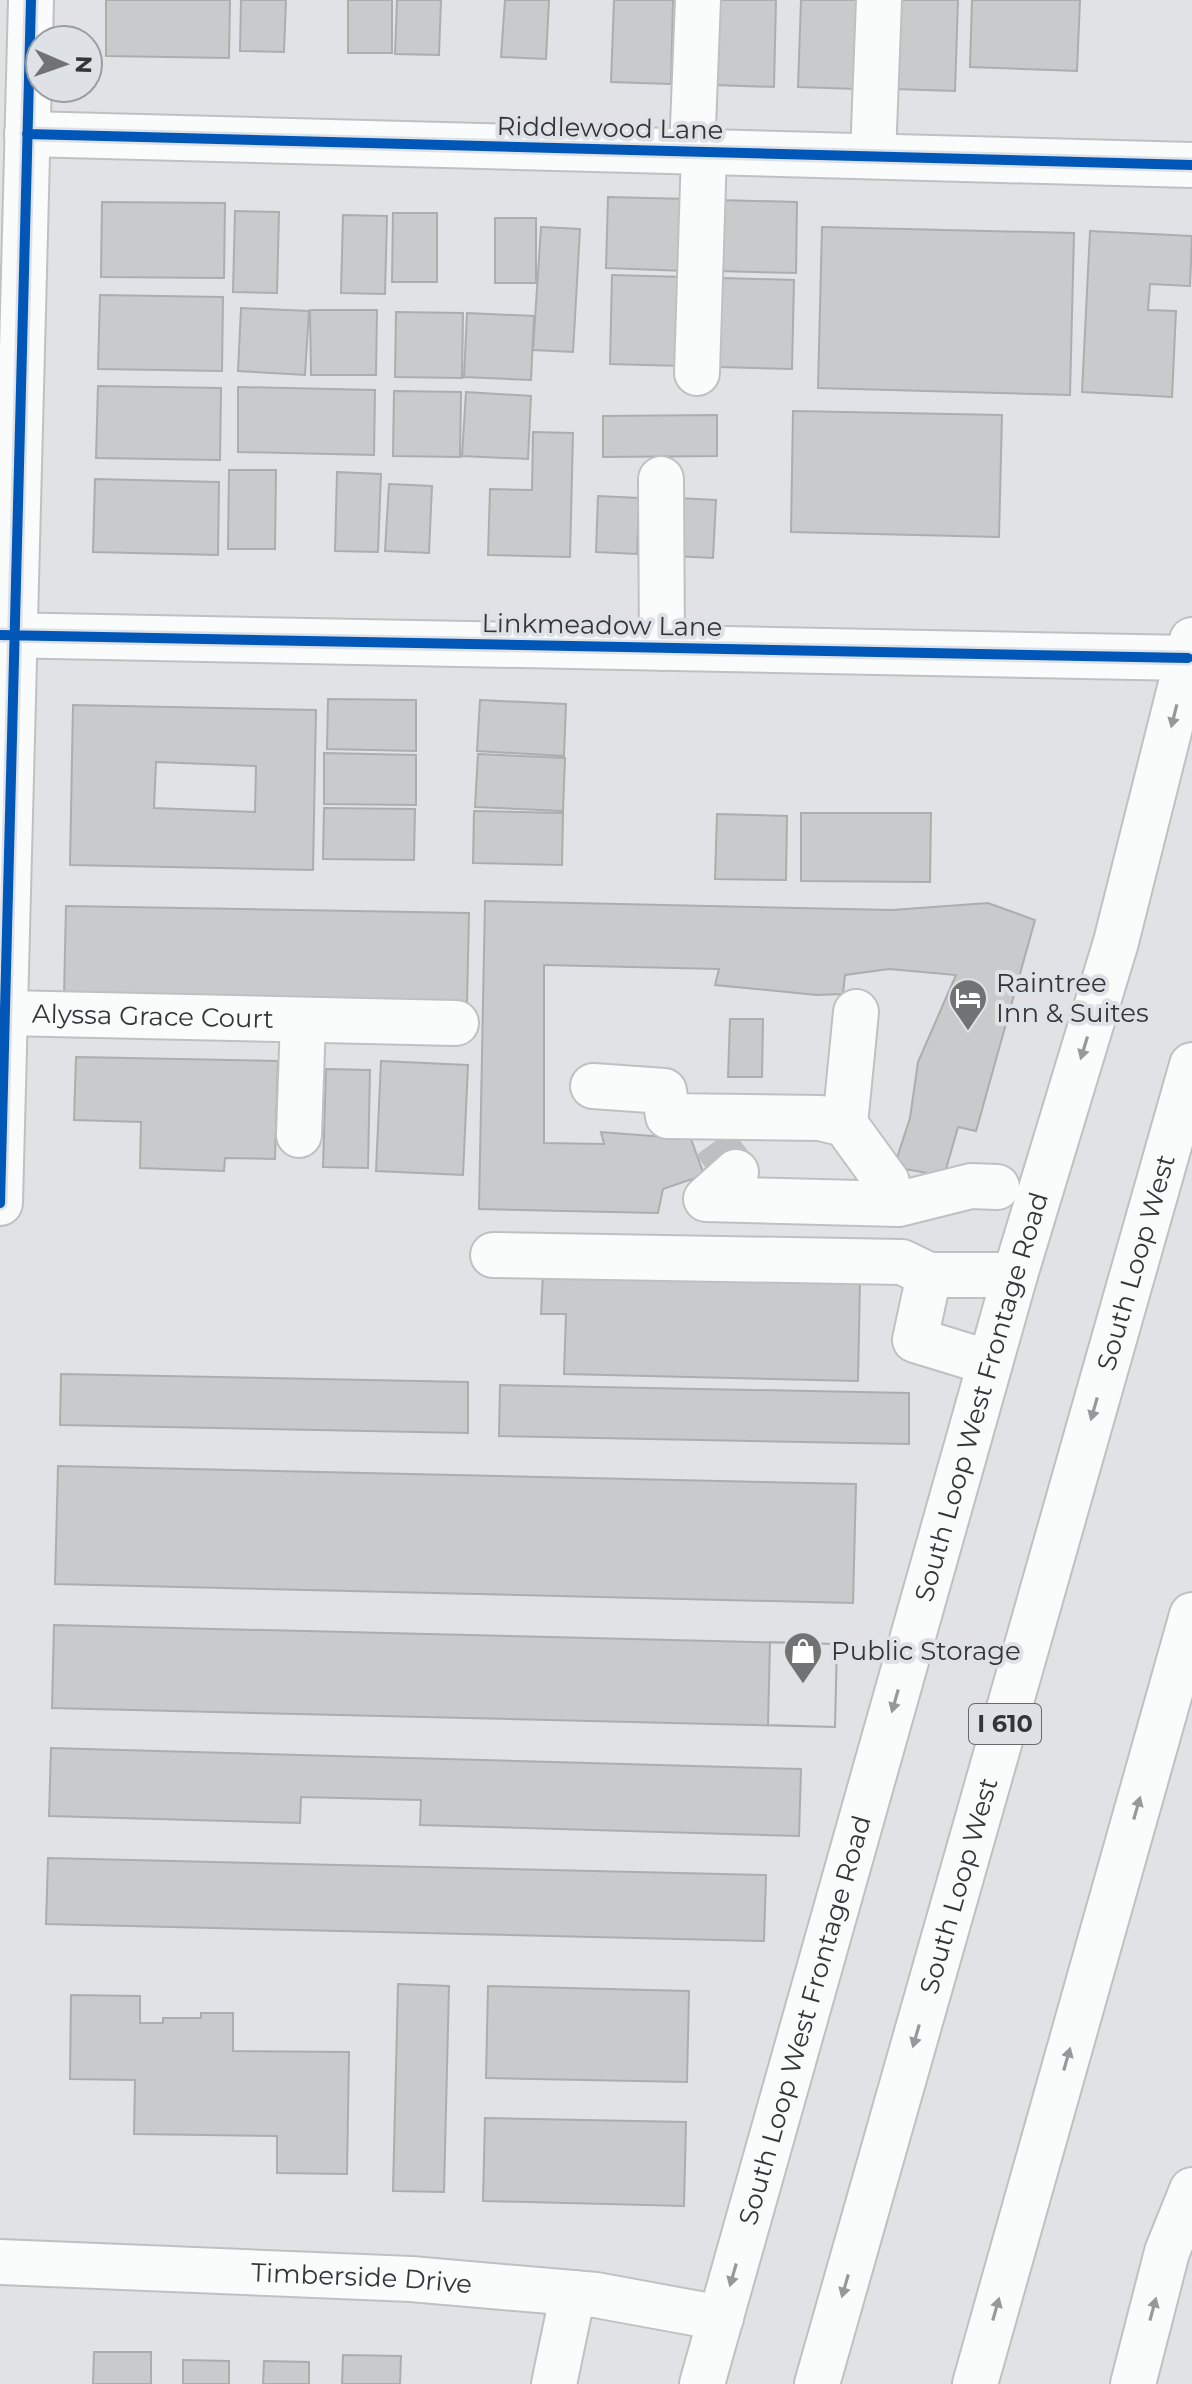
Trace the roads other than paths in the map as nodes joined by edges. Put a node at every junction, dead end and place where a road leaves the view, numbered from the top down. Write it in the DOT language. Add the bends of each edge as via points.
graph roads {
  1 [pos="698,0"];
  2 [pos="879,0"];
  3 [pos="20,24"];
  4 [pos="27,134"];
  5 [pos="698,152"];
  6 [pos="873,156"];
  7 [pos="1192,165"];
  8 [pos="11,342"];
  9 [pos="697,373"];
  10 [pos="661,479"];
  11 [pos="7,635"];
  12 [pos="662,648"];
  13 [pos="1190,649"];
  14 [pos="3,908"];
  15 [pos="856,1012"];
  16 [pos="5,1013"];
  17 [pos="303,1020"];
  18 [pos="456,1023"];
  19 [pos="1192,1065"];
  20 [pos="593,1086"];
  21 [pos="668,1116"];
  22 [pos="845,1124"];
  23 [pos="299,1135"];
  24 [pos="997,1187"];
  25 [pos="0,1188"];
  26 [pos="1038,1199"];
  27 [pos="0,1203"];
  28 [pos="493,1255"];
  29 [pos="929,1275"];
  30 [pos="1015,1275"];
  31 [pos="990,1363"];
  32 [pos="1192,1615"];
  33 [pos="1192,2190"];
  34 [pos="0,2262"];
  35 [pos="573,2293"];
  36 [pos="721,2318"];
  37 [pos="554,2384"];
  38 [pos="702,2384"];
  39 [pos="817,2384"];
  40 [pos="975,2384"];
  41 [pos="1133,2384"];
  1 -- 5 [label="main road"];
  2 -- 6 [label="main road"];
  3 -- 4 [label="main road"];
  4 -- 5 [label="main road, Riddlewood Lane"];
  4 -- 8 [label="main road"];
  5 -- 6 [label="main road, Riddlewood Lane"];
  5 -- 9 [label="main road"];
  6 -- 7 [label="main road, Riddlewood Lane"];
  8 -- 11 [label="main road"];
  10 -- 12 [label="main road"];
  11 -- 12 [label="main road, Linkmeadow Lane"];
  11 -- 14 [label="main road"];
  12 -- 13 [label="main road, Linkmeadow Lane"];
  13 -- 26 [label="main road, South Loop West Frontage Road, one-way" via="1116,942"];
  14 -- 16 [label="main road"];
  15 -- 22 [label="main road"];
  16 -- 17 [label="main road, Alyssa Grace Court"];
  16 -- 25 [label="main road"];
  17 -- 18 [label="main road, Alyssa Grace Court"];
  17 -- 23 [label="main road, Alyssa Grace Court"];
  19 -- 39 [label="main road, South Loop West / I 610, one-way"];
  20 -- 21 [label="main road" via="664,1091"];
  21 -- 22 [label="main road" via="820,1118"];
  21 -- 24 [label="main road" via="725,1157 706,1199 899,1204 971,1186"];
  22 -- 24 [label="main road" via="901,1194"];
  24 -- 26 [label="main road"];
  25 -- 27 [label="main road"];
  26 -- 30 [label="main road, South Loop West Frontage Road"];
  28 -- 29 [label="main road" via="902,1262"];
  29 -- 30 [label="main road"];
  29 -- 31 [label="main road" via="915,1340"];
  30 -- 31 [label="main road, South Loop West Frontage Road"];
  31 -- 36 [label="main road, South Loop West Frontage Road, one-way"];
  40 -- 32 [label="main road, one-way"];
  41 -- 33 [label="main road, one-way" via="1167,2252"];
  34 -- 35 [label="main road, Timberside Drive" via="411,2279"];
  35 -- 36 [label="main road, Timberside Drive"];
  35 -- 37 [label="main road"];
  36 -- 38 [label="main road, South Loop West Frontage Road"];
}
